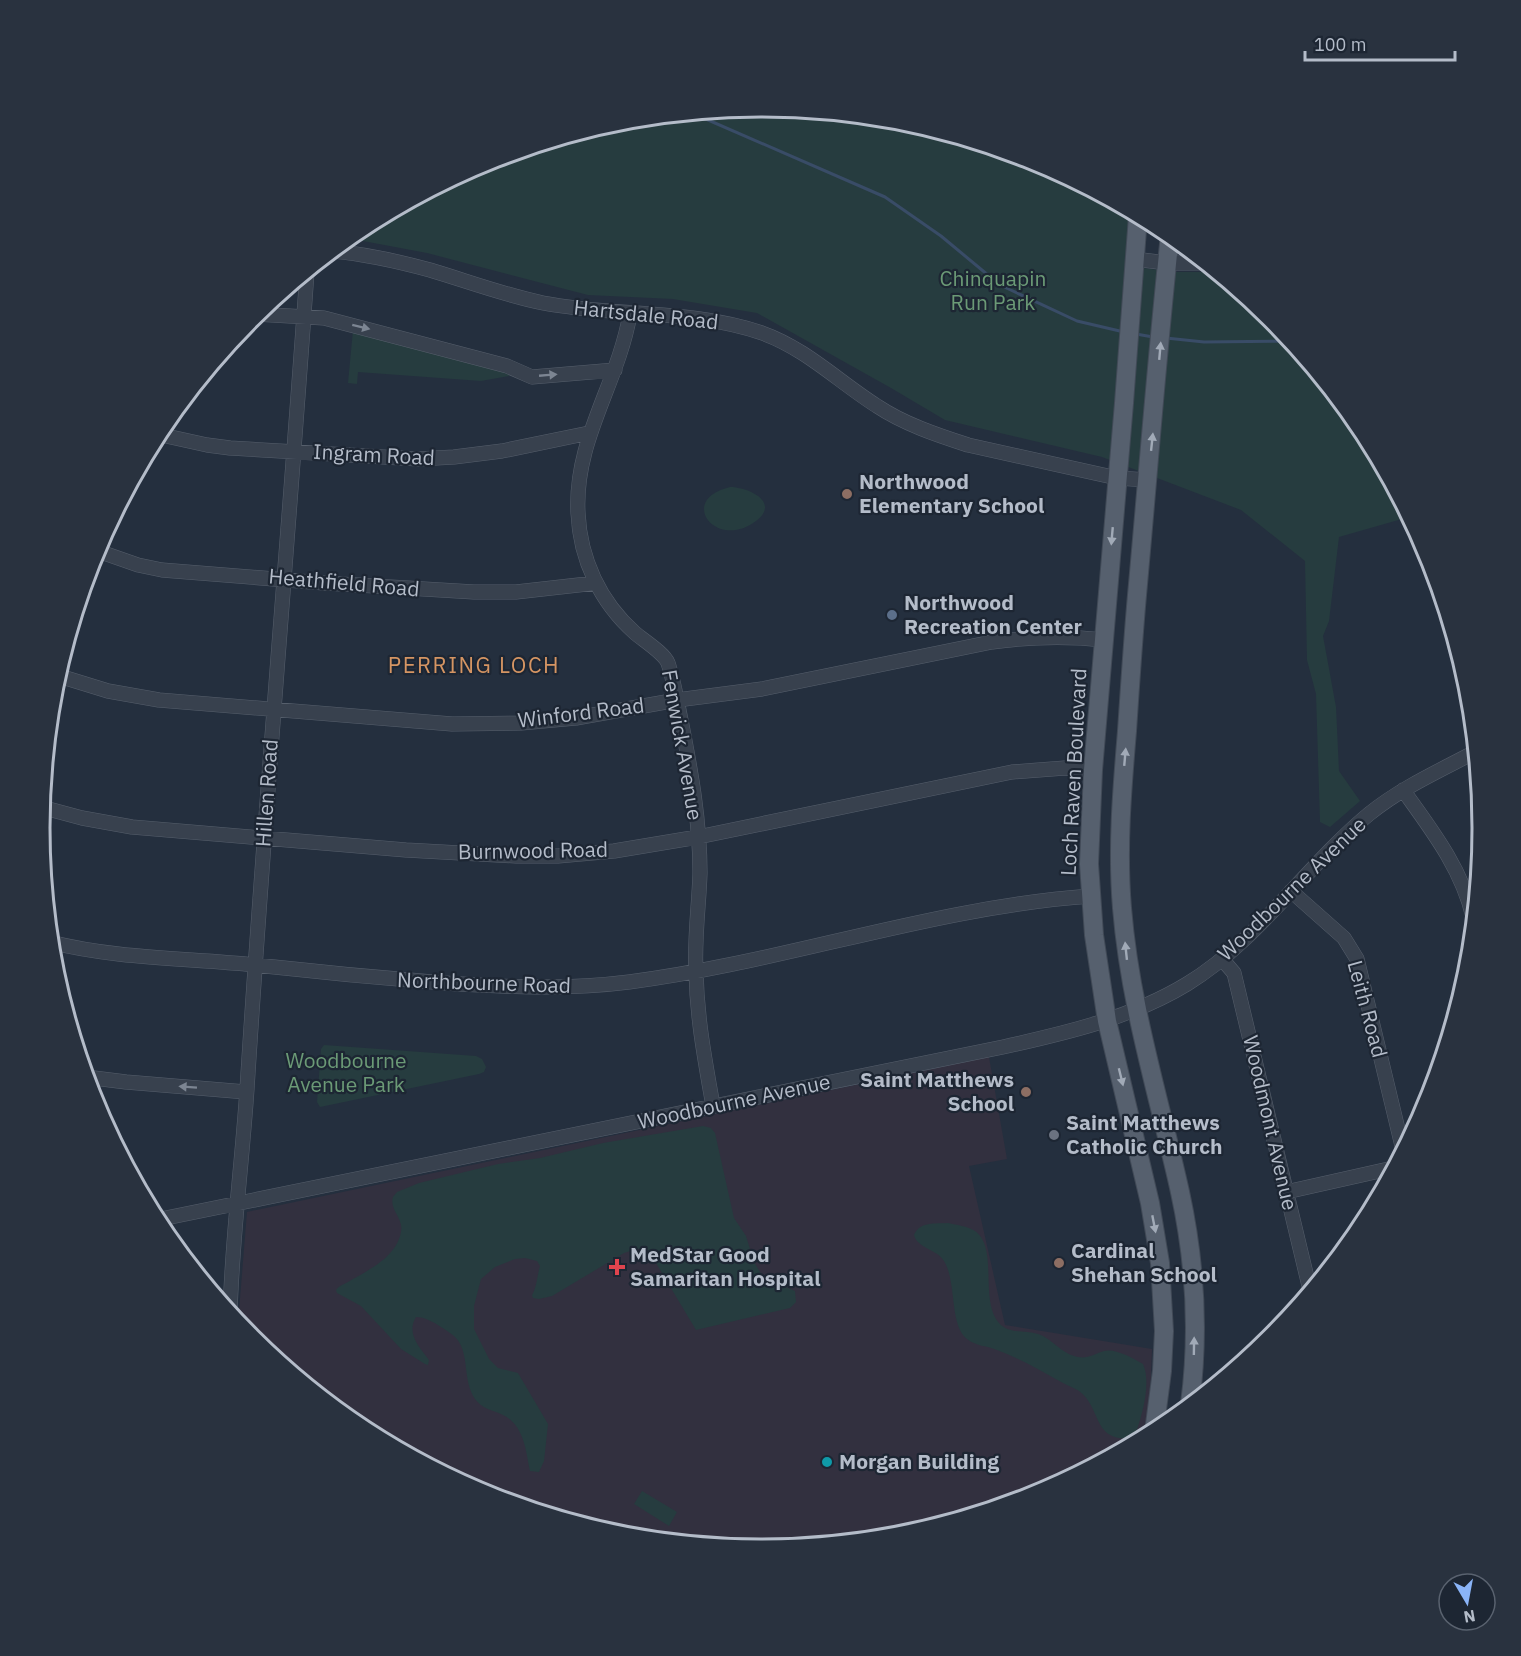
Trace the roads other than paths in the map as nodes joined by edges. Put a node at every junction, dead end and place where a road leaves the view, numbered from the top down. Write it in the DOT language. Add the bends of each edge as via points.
graph roads {
  1 [pos="1137,225"];
  2 [pos="1169,246"];
  3 [pos="344,252"];
  4 [pos="1134,259"];
  5 [pos="1167,263"];
  6 [pos="1192,263"];
  7 [pos="305,282"];
  8 [pos="630,314"];
  9 [pos="268,315"];
  10 [pos="303,318"];
  11 [pos="615,370"];
  12 [pos="589,433"];
  13 [pos="167,436"];
  14 [pos="294,451"];
  15 [pos="1117,478"];
  16 [pos="1148,480"];
  17 [pos="105,554"];
  18 [pos="284,578"];
  19 [pos="596,583"];
  20 [pos="1104,640"];
  21 [pos="66,678"];
  22 [pos="677,700"];
  23 [pos="1098,702"];
  24 [pos="1129,707"];
  25 [pos="274,709"];
  26 [pos="1467,756"];
  27 [pos="1093,770"];
  28 [pos="1403,790"];
  29 [pos="50,810"];
  30 [pos="698,837"];
  31 [pos="264,838"];
  32 [pos="1120,862"];
  33 [pos="1089,864"];
  34 [pos="1291,891"];
  35 [pos="1091,896"];
  36 [pos="1468,897"];
  37 [pos="59,944"];
  38 [pos="1222,959"];
  39 [pos="255,966"];
  40 [pos="695,970"];
  41 [pos="1135,1009"];
  42 [pos="1107,1021"];
  43 [pos="95,1078"];
  44 [pos="246,1092"];
  45 [pos="713,1106"];
  46 [pos="1399,1139"];
  47 [pos="1383,1170"];
  48 [pos="1286,1191"];
  49 [pos="236,1205"];
  50 [pos="166,1218"];
  51 [pos="1308,1281"];
  52 [pos="231,1302"];
  53 [pos="1191,1393"];
  54 [pos="1156,1419"];
  1 -- 4 [label="main road, Loch Raven Boulevard"];
  2 -- 5 [label="main road"];
  3 -- 8 [label="street, Hartsdale Road" via="371,255 541,302"];
  4 -- 5 [label="street"];
  4 -- 15 [label="main road, Loch Raven Boulevard"];
  5 -- 6 [label="street"];
  16 -- 5 [label="main road, one-way"];
  7 -- 10 [label="street, Hillen Road"];
  8 -- 11 [label="street, Fenwick Avenue"];
  8 -- 15 [label="street, Hartsdale Road" via="702,318 761,333 788,344 879,408 918,427 968,445"];
  9 -- 10 [label="street"];
  10 -- 11 [label="street, one-way" via="324,318 369,329 507,366 532,377"];
  10 -- 14 [label="street, Hillen Road"];
  11 -- 12 [label="street, Fenwick Avenue"];
  12 -- 14 [label="street, Ingram Road" via="454,458"];
  12 -- 19 [label="street, Fenwick Avenue" via="580,471 578,514 584,553"];
  13 -- 14 [label="street, Ingram Road" via="207,445"];
  14 -- 18 [label="street, Hillen Road"];
  15 -- 16 [label="street, Hartsdale Road"];
  15 -- 20 [label="main road, Loch Raven Boulevard, one-way"];
  16 -- 24 [label="main road"];
  17 -- 18 [label="street, Heathfield Road" via="162,570"];
  18 -- 19 [label="street, Heathfield Road" via="474,592 516,592"];
  18 -- 25 [label="street, Hillen Road"];
  19 -- 22 [label="street, Fenwick Avenue" via="621,619 667,660"];
  20 -- 22 [label="street, Winford Road" via="1051,637 992,642 762,688"];
  20 -- 23 [label="main road, Loch Raven Boulevard"];
  21 -- 25 [label="street, Winford Road" via="159,700"];
  22 -- 25 [label="street, Winford Road" via="511,723 452,724"];
  22 -- 30 [label="street, Fenwick Avenue" via="692,774"];
  23 -- 24 [label="main road"];
  23 -- 27 [label="main road, Loch Raven Boulevard"];
  32 -- 24 [label="main road, one-way"];
  25 -- 31 [label="street, Hillen Road"];
  26 -- 28 [label="street, Woodbourne Avenue"];
  27 -- 30 [label="street, Burnwood Road" via="1012,772"];
  27 -- 33 [label="main road, Loch Raven Boulevard"];
  28 -- 34 [label="street, Woodbourne Avenue" via="1370,813"];
  28 -- 36 [label="street" via="1452,862"];
  29 -- 31 [label="street, Burnwood Road" via="132,827"];
  30 -- 31 [label="street, Burnwood Road" via="558,856 406,850"];
  30 -- 40 [label="street, Fenwick Avenue"];
  31 -- 39 [label="street, Hillen Road"];
  32 -- 33 [label="main road"];
  41 -- 32 [label="main road, one-way"];
  33 -- 35 [label="main road, Loch Raven Boulevard"];
  34 -- 38 [label="street, Woodbourne Avenue"];
  34 -- 46 [label="street, Leith Road" via="1344,938 1357,959"];
  35 -- 40 [label="street, Northbourne Road" via="1010,905"];
  35 -- 42 [label="main road, Loch Raven Boulevard"];
  37 -- 39 [label="street, Northbourne Road" via="100,952"];
  38 -- 41 [label="street, Woodbourne Avenue" via="1188,984"];
  38 -- 48 [label="street, Woodmont Avenue" via="1234,973"];
  39 -- 40 [label="street, Northbourne Road" via="529,988 628,982"];
  39 -- 44 [label="street, Hillen Road"];
  40 -- 45 [label="street, Fenwick Avenue" via="700,1036"];
  41 -- 42 [label="street, Woodbourne Avenue"];
  53 -- 41 [label="main road, one-way" via="1195,1335 1187,1236"];
  42 -- 45 [label="street, Woodbourne Avenue" via="1021,1043"];
  42 -- 54 [label="main road, Loch Raven Boulevard, one-way" via="1157,1239 1164,1331"];
  44 -- 43 [label="street, one-way"];
  44 -- 49 [label="street, Hillen Road"];
  45 -- 49 [label="street, Woodbourne Avenue"];
  47 -- 48 [label="street"];
  48 -- 51 [label="street, Woodmont Avenue"];
  49 -- 50 [label="street, Woodbourne Avenue"];
  49 -- 52 [label="street, Hillen Road"];
}
